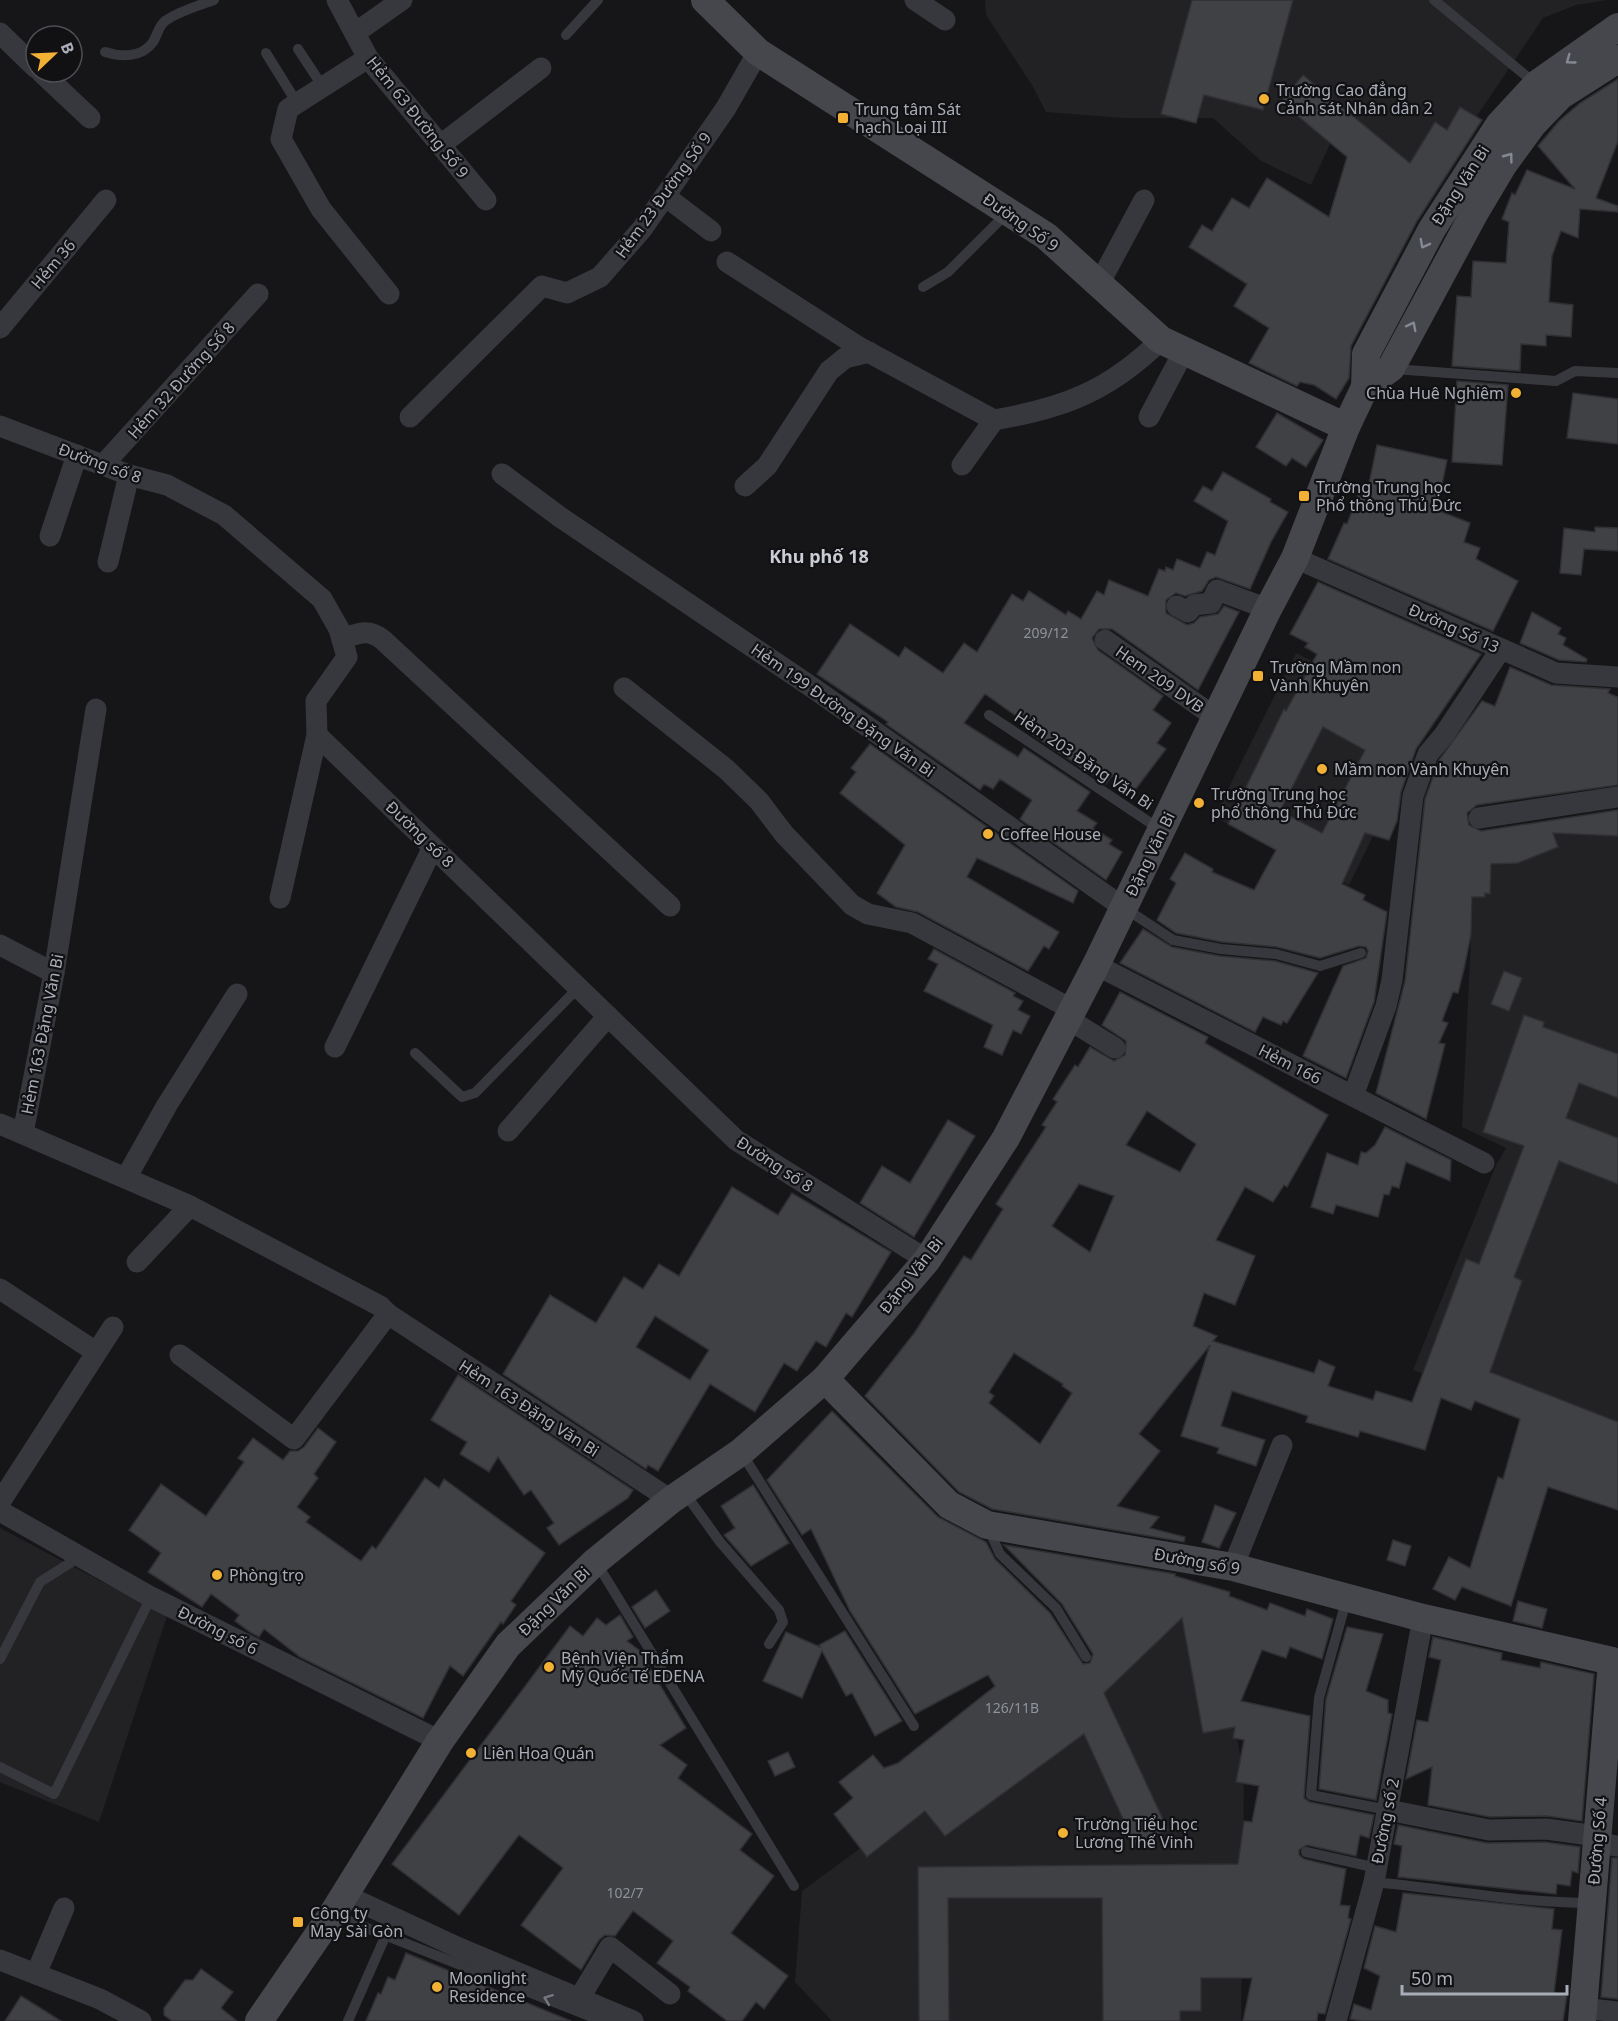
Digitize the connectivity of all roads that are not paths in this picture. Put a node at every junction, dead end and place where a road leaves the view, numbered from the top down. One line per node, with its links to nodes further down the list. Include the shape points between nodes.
1 (213, 0): 14 (lane, via 168,19 149,47 138,53 120,56)
2 (337, 0): 11 (street, Hẻm 63 Đường Số 9)
3 (402, 0): 11 (street)
4 (598, 0): 12 (lane)
5 (705, 0): 15 (main road, Đường Số 9)
6 (915, 0): 8 (street)
7 (1434, 0): 22 (lane)
8 (945, 20)
9 (1618, 27): 22 (main road, Đặng Văn Bi, one-way to 22)
10 (0, 33): 17 (street)
11 (355, 33): 18 (street, Hẻm 63 Đường Số 9)
12 (566, 35)
13 (298, 49): 23 (lane)
14 (105, 52)
15 (758, 52): 27 (street, Hẻm 23 Đường Số 9, via 726,108); 31 (main road, Đường Số 9)
16 (266, 53): 24 (lane)
17 (24, 56)
18 (369, 58): 23 (street); 26 (street, Hẻm 63 Đường Số 9)
19 (1618, 58): 41 (main road, Đặng Văn Bi, one-way to 19, via 1503,165 1533,124 1560,96)
20 (541, 68): 26 (street)
21 (54, 84): 25 (street)
22 (1537, 84): 43 (main road, Đặng Văn Bi, one-way to 43, via 1499,125 1432,230 1366,354)
23 (323, 87): 24 (street)
24 (297, 103): 37 (street, via 288,109 281,139 321,209)
25 (90, 118)
26 (442, 144): 29 (street, Hẻm 63 Đường Số 9)
27 (665, 196): 32 (street); 44 (street, Hẻm 23 Đường Số 9, via 600,277 567,293 542,286)
28 (106, 200): 38 (street, Hẻm 36)
29 (486, 200)
30 (1144, 200): 34 (street)
31 (1008, 212): 34 (main road, Đường Số 9, via 1046,236); 35 (lane, via 948,272)
32 (711, 231)
33 (728, 262): 40 (street)
34 (1099, 284): 39 (main road, Đường Số 9)
35 (923, 287)
36 (258, 294): 50 (street, Hẻm 32 Đường Số 8)
37 (389, 294)
38 (0, 328)
39 (1172, 346): 45 (street); 46 (street, via 1081,399 1036,413); 48 (main road, Đường Số 9)
40 (869, 352): 46 (street); 54 (street, via 845,358 830,371 767,466)
41 (1391, 368): 42 (lane, via 1556,381 1575,371); 43 (main road, Đặng Văn Bi)
42 (1618, 372)
43 (1365, 387): 48 (main road, Đặng Văn Bi)
44 (411, 417)
45 (1149, 417)
46 (994, 420): 51 (street)
47 (0, 426): 49 (street, Đường số 8)
48 (1346, 427): 56 (main road, Đặng Văn Bi)
49 (77, 455): 50 (street, Đường số 8); 55 (street)
50 (103, 465): 53 (street, Đường số 8)
51 (962, 465)
52 (502, 474): 75 (street, Hẻm 199 Đường Đặng Văn Bi)
53 (129, 475): 57 (street); 60 (street, Đường số 8, via 167,485 224,514 322,599)
54 (745, 486)
55 (50, 536)
56 (1295, 558): 59 (main road, Đặng Văn Bi); 62 (street, Đường Số 13)
57 (108, 562)
58 (1177, 606): 59 (street, via 1188,612 1194,605 1211,603 1217,590)
59 (1268, 609): 67 (main road, Đặng Văn Bi)
60 (342, 639): 68 (street, Đường số 8, via 347,657 316,701); 74 (street, via 363,632 376,634)
61 (1105, 640): 67 (street, Hem 209 DVB)
62 (1502, 649): 63 (street, Đường Số 13, via 1556,673); 87 (street, via 1428,754 1413,796 1392,980)
63 (1618, 677)
64 (624, 688): 82 (street, via 726,769 852,905 868,914 912,923)
65 (96, 709): 79 (street, Hẻm 163 Đặng Văn Bi)
66 (989, 715): 71 (lane, Hẻm 203 Đặng Văn Bi)
67 (1215, 717): 71 (main road, Đặng Văn Bi)
68 (317, 735): 72 (street, Đường số 8); 73 (street)
69 (1618, 796): 70 (street)
70 (1479, 818)
71 (1162, 830): 75 (main road, Đặng Văn Bi)
72 (433, 847): 80 (street, Đường số 8); 84 (street)
73 (280, 898)
74 (670, 906)
75 (1124, 908): 77 (lane, via 1173,940 1276,954 1320,966); 78 (main road, Đặng Văn Bi)
76 (0, 945): 79 (street)
77 (1361, 953)
78 (1096, 965): 82 (main road, Đặng Văn Bi); 87 (street, Hẻm 166)
79 (54, 973): 90 (street, Hẻm 163 Đặng Văn Bi)
80 (578, 988): 83 (street, Đường số 8); 86 (lane, via 475,1093 462,1097)
81 (237, 994): 92 (street, via 166,1105)
82 (1070, 1015): 85 (street); 94 (main road, Đặng Văn Bi, via 1006,1138)
83 (608, 1016): 89 (street); 94 (street, Đường số 8, via 736,1140)
84 (335, 1047)
85 (1115, 1048)
86 (415, 1053)
87 (1353, 1096): 91 (street, Hẻm 166)
88 (0, 1124): 90 (street)
89 (508, 1131)
90 (23, 1133): 92 (street, Hẻm 163 Đặng Văn Bi)
91 (1484, 1163)
92 (126, 1178): 93 (street, Hẻm 163 Đặng Văn Bi)
93 (190, 1206): 95 (street); 97 (street, Hẻm 163 Đặng Văn Bi, via 380,1306)
94 (927, 1260): 101 (main road, Đặng Văn Bi)
95 (137, 1262)
96 (0, 1289): 99 (street)
97 (388, 1314): 100 (street, via 294,1439); 104 (street, Hẻm 163 Đặng Văn Bi)
98 (113, 1327): 99 (street)
99 (96, 1352): 105 (street)
100 (180, 1355)
101 (825, 1379): 103 (main road, Đặng Văn Bi); 107 (main road, Đường số 9, via 949,1505)
102 (1282, 1445): 110 (street)
103 (741, 1452): 104 (main road, Đặng Văn Bi); 118 (lane)
104 (677, 1496): 109 (main road, Đặng Văn Bi); 114 (lane, via 779,1610 783,1622)
105 (0, 1502)
106 (0, 1510): 108 (street, Đường số 6)
107 (987, 1525): 110 (main road, Đường số 9); 115 (lane, via 1000,1554 1056,1608)
108 (81, 1556): 111 (street, Đường số 6); 116 (lane, via 40,1582)
109 (596, 1562): 119 (main road, Đặng Văn Bi, via 508,1645); 125 (lane)
110 (1233, 1567): 112 (main road, Đường số 9)
111 (151, 1597): 119 (street, Đường số 6); 120 (lane, via 54,1794)
112 (1348, 1598): 113 (main road, Đường số 9); 121 (lane, via 1319,1698 1311,1795)
113 (1423, 1618): 117 (main road, Đường số 9); 121 (street, Đường số 2)
114 (769, 1644)
115 (1086, 1657)
116 (0, 1659)
117 (1615, 1661): 122 (main road, Đường Số 4)
118 (914, 1726)
119 (440, 1741): 127 (main road, Đặng Văn Bi)
120 (0, 1767)
121 (1388, 1810): 122 (street, via 1489,1830 1546,1829); 124 (street, Đường số 2)
122 (1604, 1842): 126 (main road, Đường Số 4)
123 (1306, 1852): 124 (lane)
124 (1376, 1875): 126 (lane, via 1470,1896); 141 (street, Đường số 2)
125 (794, 1886)
126 (1592, 1903): 135 (main road, Đường Số 4)
127 (339, 1905): 129 (lane); 133 (street, via 459,1948); 136 (main road, Đặng Văn Bi)
128 (64, 1908): 131 (street)
129 (385, 1937): 138 (lane); 139 (lane, one-way to 129)
130 (0, 1960): 131 (street)
131 (36, 1974): 137 (street, via 100,1999)
132 (670, 1994): 133 (street, via 610,1947)
133 (579, 1999): 140 (street)
134 (1618, 2012): 135 (street)
135 (1583, 2014)
136 (262, 2020)
137 (141, 2021)
138 (348, 2021)
139 (602, 2021)
140 (633, 2021)
141 (1336, 2021)

